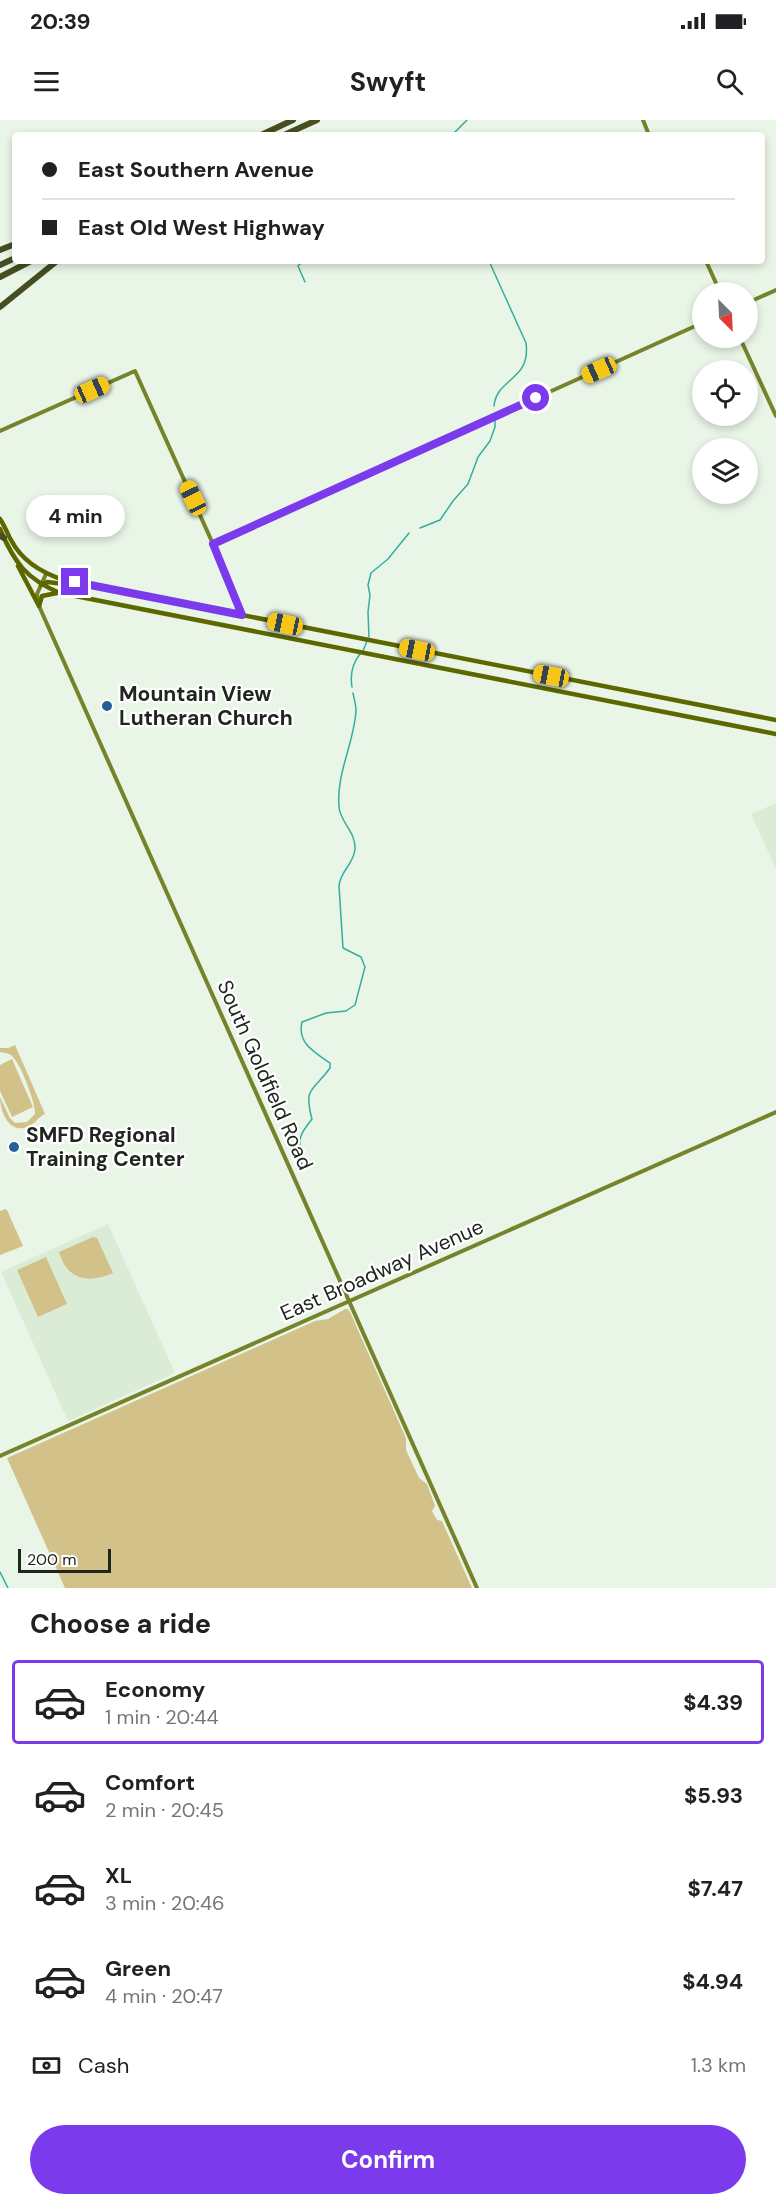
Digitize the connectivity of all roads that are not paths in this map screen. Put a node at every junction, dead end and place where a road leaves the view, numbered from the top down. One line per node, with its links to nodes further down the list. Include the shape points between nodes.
1 (287, 120): 4 (highway)
2 (293, 120): 5 (highway)
3 (317, 120): 6 (highway)
4 (265, 132)
5 (267, 132)
6 (291, 132)
7 (25, 264): 10 (highway)
8 (53, 264): 14 (highway)
9 (707, 264): 11 (main road)
10 (0, 277)
11 (715, 282)
12 (776, 290): 13 (main road)
13 (758, 298)
14 (0, 307)
15 (692, 328): 22 (main road)
16 (745, 348): 17 (main road)
17 (776, 416)
18 (0, 431): 22 (main road, via 135,371)
19 (0, 519): 24 (main road, via 23,557)
20 (0, 529): 21 (main road)
21 (2, 537): 23 (main road)
22 (213, 544): 29 (main road)
23 (14, 558): 25 (main road); 28 (main road)
24 (46, 574): 25 (main road, South Goldfield Road); 26 (main road)
25 (41, 585): 26 (main road); 27 (main road); 28 (main road, South Goldfield Road)
26 (90, 585): 29 (main road)
27 (60, 593): 28 (main road, via 44,595); 31 (main road)
28 (39, 606): 33 (main road, South Goldfield Road)
29 (242, 615): 30 (main road)
30 (776, 720)
31 (776, 734)
32 (776, 1112): 33 (main road, East Broadway Avenue)
33 (349, 1301): 34 (main road, East Broadway Avenue); 35 (main road, South Goldfield Road)
34 (0, 1456)
35 (477, 1588)

